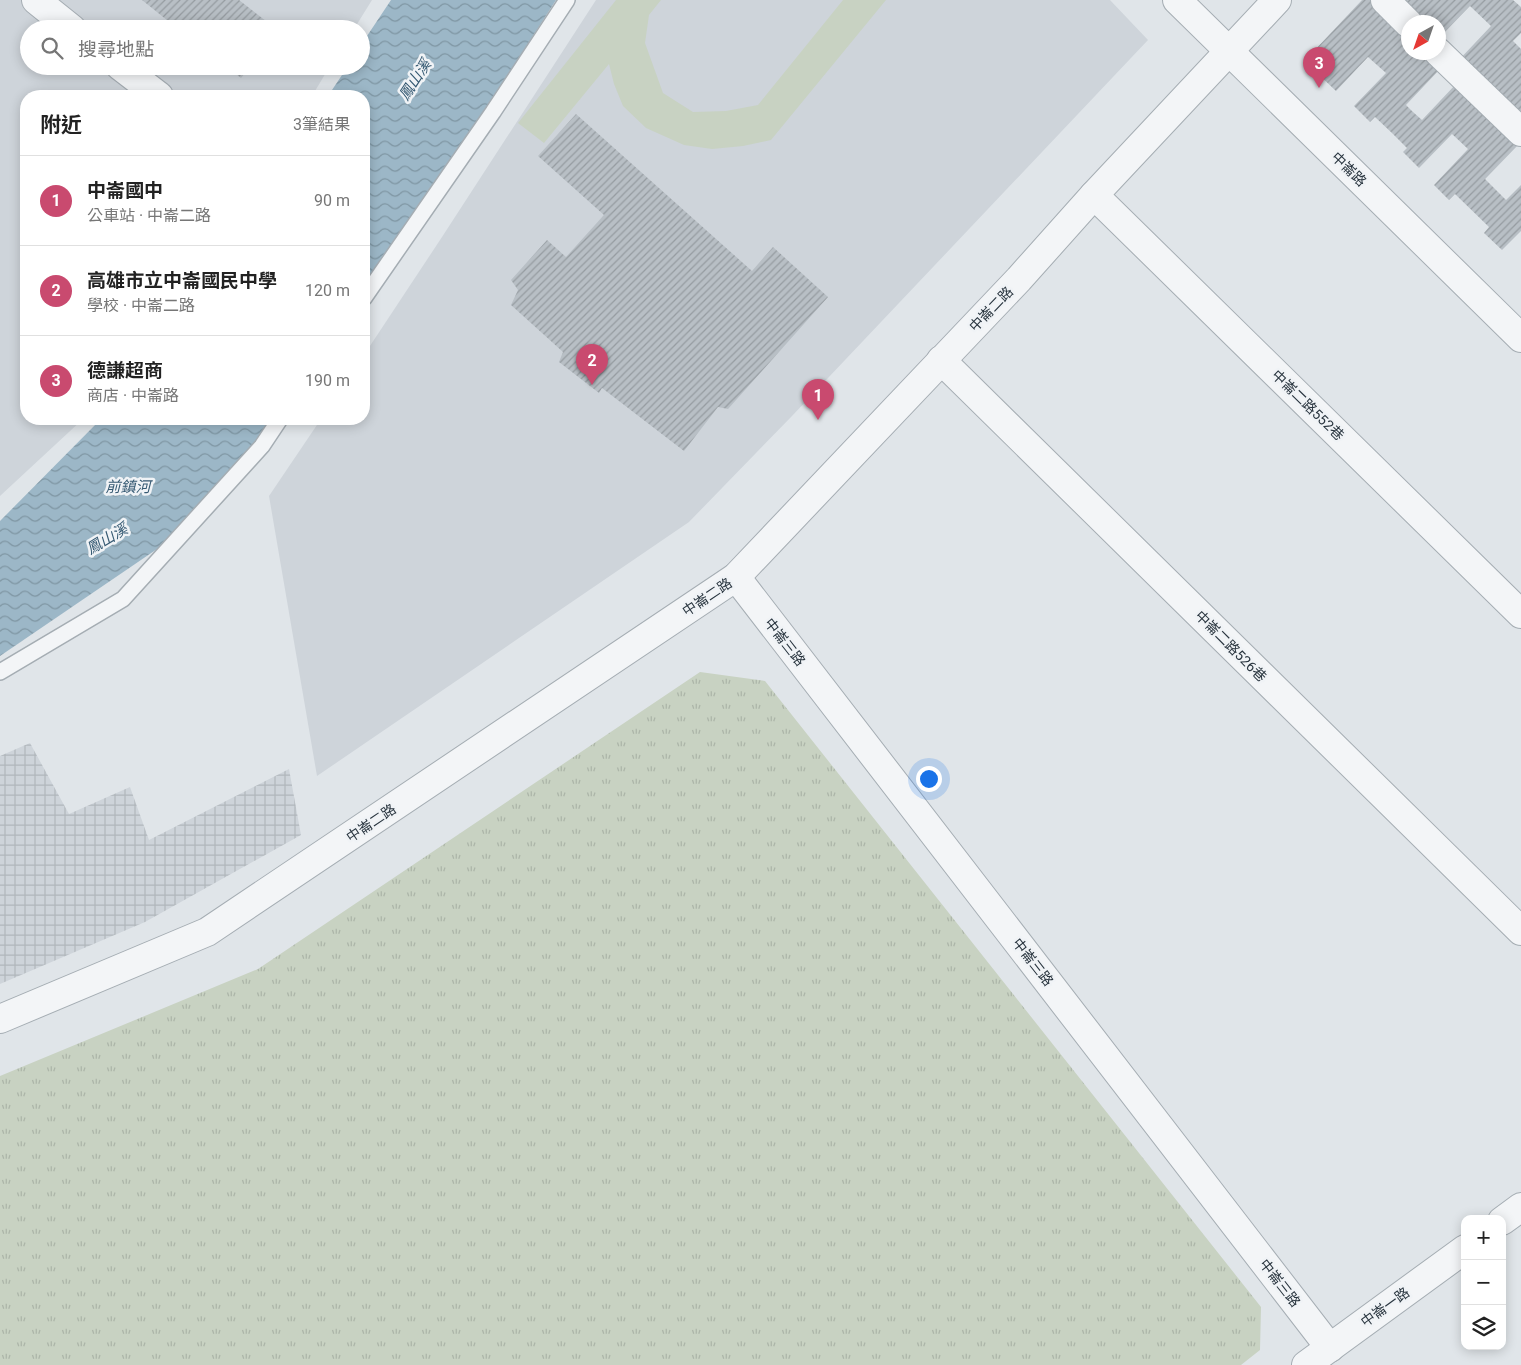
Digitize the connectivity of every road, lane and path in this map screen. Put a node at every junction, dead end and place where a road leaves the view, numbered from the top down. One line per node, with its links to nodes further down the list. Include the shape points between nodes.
1 (36, 0): 7 (street)
2 (567, 0): 14 (lane)
3 (1177, 0): 8 (street, 中崙路)
4 (1277, 0): 8 (street, 中崙二路)
5 (1384, 0): 6 (street)
6 (1401, 16)
7 (61, 20)
8 (1228, 51): 13 (street, 中崙二路); 15 (street, 中崙路)
9 (1446, 60): 12 (street)
10 (132, 75): 11 (street)
11 (151, 90)
12 (1521, 132)
13 (1094, 196): 16 (street, 中崙二路); 19 (street, 中崙二路552巷)
14 (370, 289)
15 (1521, 338)
16 (941, 360): 18 (street, 中崙二路); 21 (street, 中崙二路526巷)
17 (276, 425): 20 (lane, via 262,446 123,599)
18 (736, 577): 22 (street, 中崙二路, via 207,932); 26 (street, 中崙三路)
19 (1521, 614)
20 (0, 672)
21 (1521, 931)
22 (0, 1019)
23 (1521, 1207): 24 (street)
24 (1506, 1218)
25 (1461, 1251): 26 (street, 中崙一路)
26 (1330, 1348): 27 (street, 中崙一路)
27 (1306, 1365)

